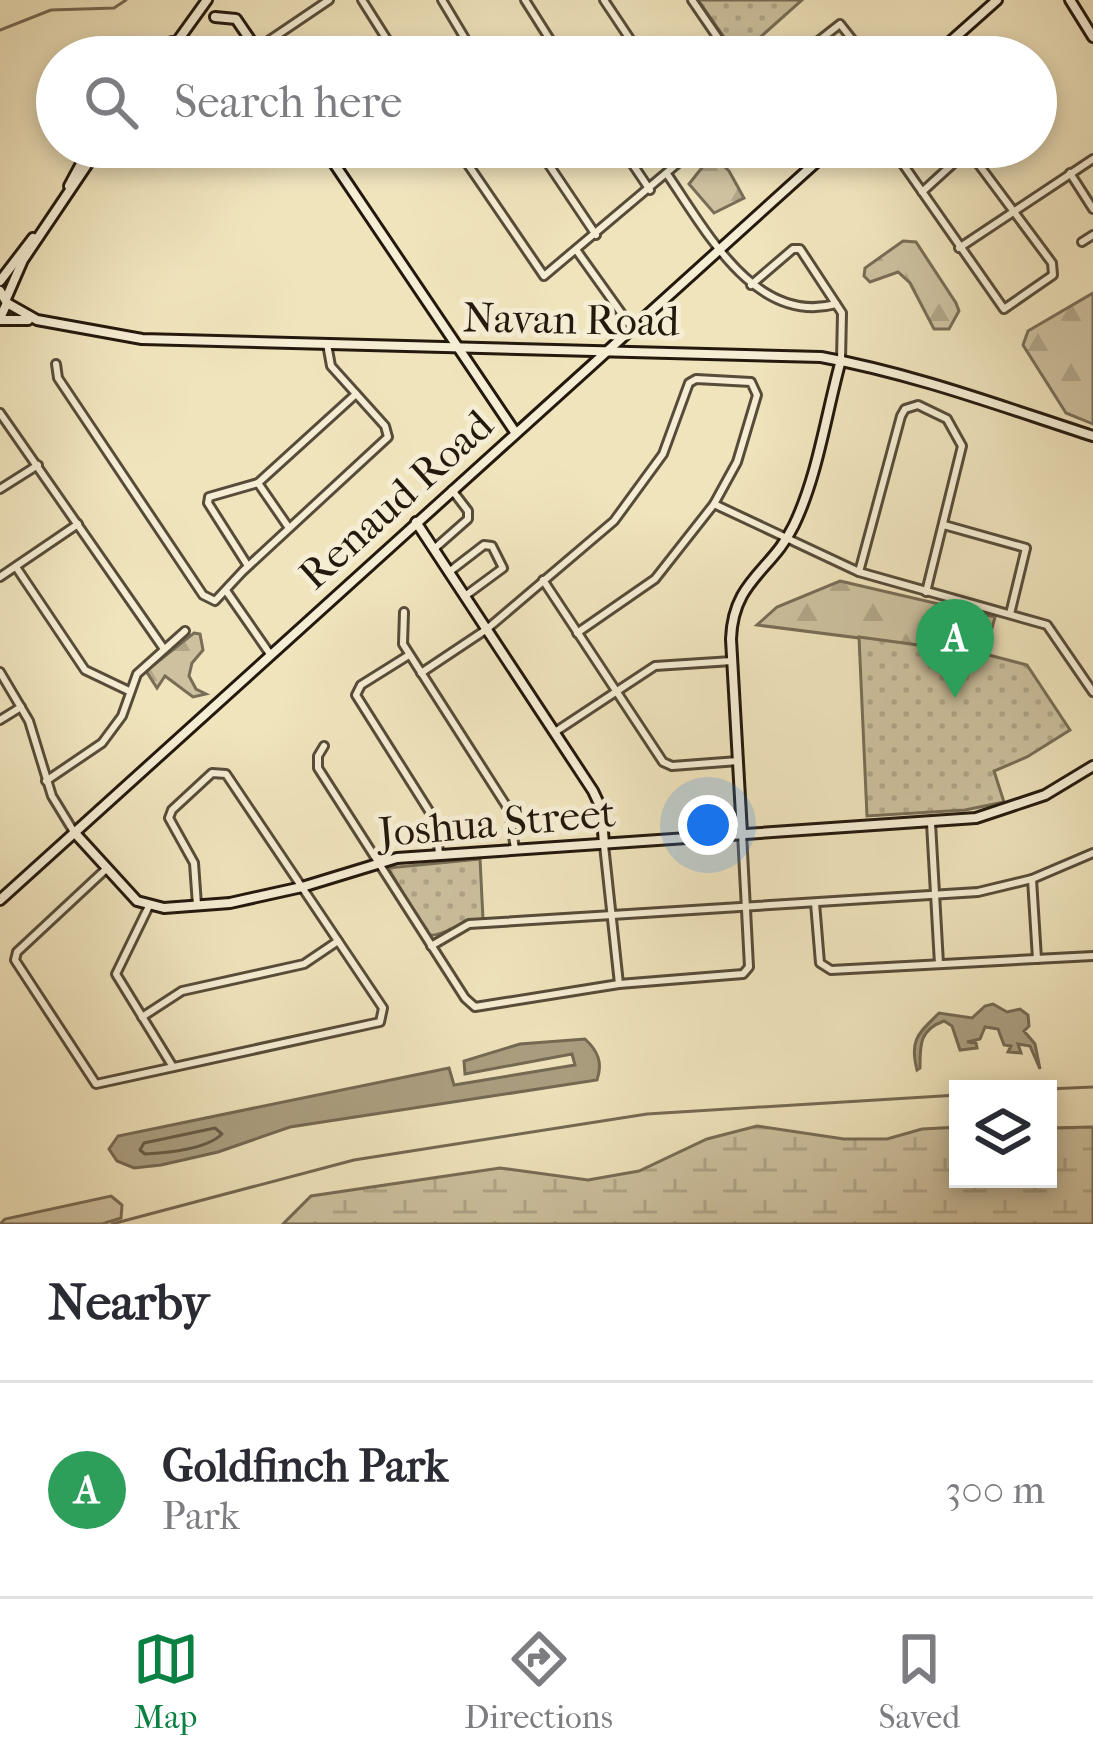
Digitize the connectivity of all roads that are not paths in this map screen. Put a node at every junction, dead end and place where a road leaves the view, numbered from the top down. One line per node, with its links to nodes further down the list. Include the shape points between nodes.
1 (207, 0): 11 (street)
2 (329, 0): 13 (street)
3 (362, 0): 14 (street)
4 (442, 0): 15 (street)
5 (526, 0): 16 (street)
6 (604, 0): 17 (street)
7 (692, 0): 18 (street)
8 (998, 0): 21 (street)
9 (1070, 0): 22 (street)
10 (215, 17): 12 (street, via 236,19)
11 (179, 36)
12 (248, 36)
13 (281, 36)
14 (385, 36)
15 (463, 36)
16 (548, 36)
17 (628, 36)
18 (717, 36)
19 (825, 36): 20 (street, via 840,24)
20 (849, 36)
21 (957, 36)
22 (1093, 37)
23 (1093, 159): 34 (street)
24 (82, 168): 40 (street)
25 (337, 168): 55 (street)
26 (473, 168): 46 (street, via 540,275)
27 (551, 168): 41 (street)
28 (635, 168): 36 (street)
29 (675, 168): 35 (street)
30 (810, 168): 44 (street, Renaud Road)
31 (905, 168): 37 (street)
32 (949, 168): 37 (street)
33 (984, 168): 39 (street)
34 (1070, 173): 38 (street); 39 (street)
35 (668, 175): 36 (street); 44 (street)
36 (650, 190): 41 (street)
37 (922, 192): 45 (street)
38 (1093, 209)
39 (1015, 210): 45 (street); 45 (street, via 1053,275 1004,309)
40 (43, 229): 47 (street); 49 (street)
41 (596, 235): 46 (street)
42 (1093, 235): 43 (street)
43 (1082, 242)
44 (720, 248): 48 (street); 53 (street, Renaud Road)
45 (959, 248)
46 (577, 251): 53 (street)
47 (0, 281)
48 (751, 285): 50 (street, via 794,304); 50 (street, via 796,248)
49 (4, 298): 51 (street); 52 (street, Navan Road)
50 (836, 304): 58 (street)
51 (0, 320): 52 (street, Navan Road)
52 (38, 320): 54 (street, Navan Road, via 142,339)
53 (634, 327): 56 (street, Renaud Road); 57 (street)
54 (327, 344): 55 (street, Navan Road); 60 (street, via 329,363)
55 (457, 347): 56 (street, Navan Road); 62 (street)
56 (606, 351): 57 (street, Navan Road); 62 (street, Renaud Road)
57 (646, 352): 58 (street, Navan Road)
58 (841, 360): 63 (street, Navan Road); 73 (street)
59 (56, 364): 81 (street, via 203,596 215,601)
60 (356, 394): 65 (street); 72 (street, via 387,439)
61 (0, 413): 64 (street)
62 (515, 432): 67 (street, Renaud Road)
63 (1093, 436)
64 (38, 465): 66 (street); 70 (street)
65 (258, 483): 72 (street); 75 (street, via 207,500)
66 (0, 488)
67 (452, 490): 69 (street, Renaud Road); 74 (street, via 468,519)
68 (714, 504): 73 (street); 80 (street, via 757,395 751,382 689,383 663,454 614,521); 88 (street, via 655,579)
69 (416, 522): 74 (street); 90 (street, Renaud Road)
70 (78, 524): 76 (street); 89 (street)
71 (943, 525): 78 (street, via 962,446 937,411 911,406 901,416); 82 (street); 85 (street, via 1026,548)
72 (289, 528): 75 (street)
73 (786, 539): 78 (street); 92 (street, via 739,600)
74 (434, 549): 77 (street)
75 (248, 566): 81 (street)
76 (16, 567): 79 (street); 95 (street, via 85,670)
77 (449, 572): 83 (street); 83 (street, via 484,545 498,553 503,568)
78 (859, 572): 82 (street)
79 (0, 577)
80 (543, 580): 86 (street); 88 (street)
81 (227, 592): 90 (street)
82 (926, 592): 85 (street)
83 (465, 596): 86 (street)
84 (404, 612): 91 (street, via 400,634)
85 (1010, 614): 97 (street, via 1052,630)
86 (487, 629): 94 (street); 100 (street)
87 (185, 631): 89 (street)
88 (577, 633): 96 (street)
89 (164, 650): 95 (street)
90 (270, 654): 106 (street, Renaud Road)
91 (409, 655): 94 (street); 111 (street, via 356,695 436,822)
92 (733, 661): 96 (street, via 656,666); 102 (street)
93 (0, 672): 98 (street)
94 (421, 673): 109 (street, via 509,810)
95 (129, 691): 104 (street, via 102,743)
96 (616, 692): 100 (street); 102 (street, via 667,765)
97 (1093, 692)
98 (21, 706): 99 (street); 104 (street)
99 (0, 720)
100 (555, 732): 108 (street, via 598,800)
101 (324, 746): 112 (street, via 318,768)
102 (738, 761): 107 (street)
103 (1093, 766): 105 (street, Joshua Street, via 1024,805)
104 (46, 782): 106 (street)
105 (931, 823): 107 (street, Joshua Street); 116 (street)
106 (74, 832): 113 (street); 117 (street, Renaud Road)
107 (742, 833): 108 (street, Joshua Street); 121 (street)
108 (604, 843): 109 (street, Joshua Street); 122 (street)
109 (515, 849): 111 (street, Joshua Street)
110 (1093, 853): 114 (street)
111 (439, 854): 112 (street, Joshua Street)
112 (380, 860): 115 (street, Joshua Street); 124 (street)
113 (105, 870): 120 (street); 130 (street, via 15,960 96,1084)
114 (1032, 879): 116 (street); 126 (street)
115 (302, 887): 119 (street, Joshua Street); 119 (street, via 220,772 169,818 194,862); 123 (street)
116 (935, 896): 118 (street); 127 (street)
117 (0, 900)
118 (814, 903): 121 (street); 127 (street, via 826,969)
119 (197, 905): 120 (street, Joshua Street)
120 (149, 906): 129 (street, via 116,974)
121 (746, 907): 122 (street); 128 (street, via 743,974)
122 (611, 916): 124 (street, via 469,924); 128 (street)
123 (338, 941): 129 (street, via 304,964 182,991); 130 (street, via 383,1009 380,1022)
124 (431, 946): 128 (street, via 475,1007)
125 (1093, 956): 126 (street)
126 (1037, 959): 127 (street)
127 (939, 964)
128 (619, 984)
129 (142, 1017): 130 (street)
130 (172, 1067)

